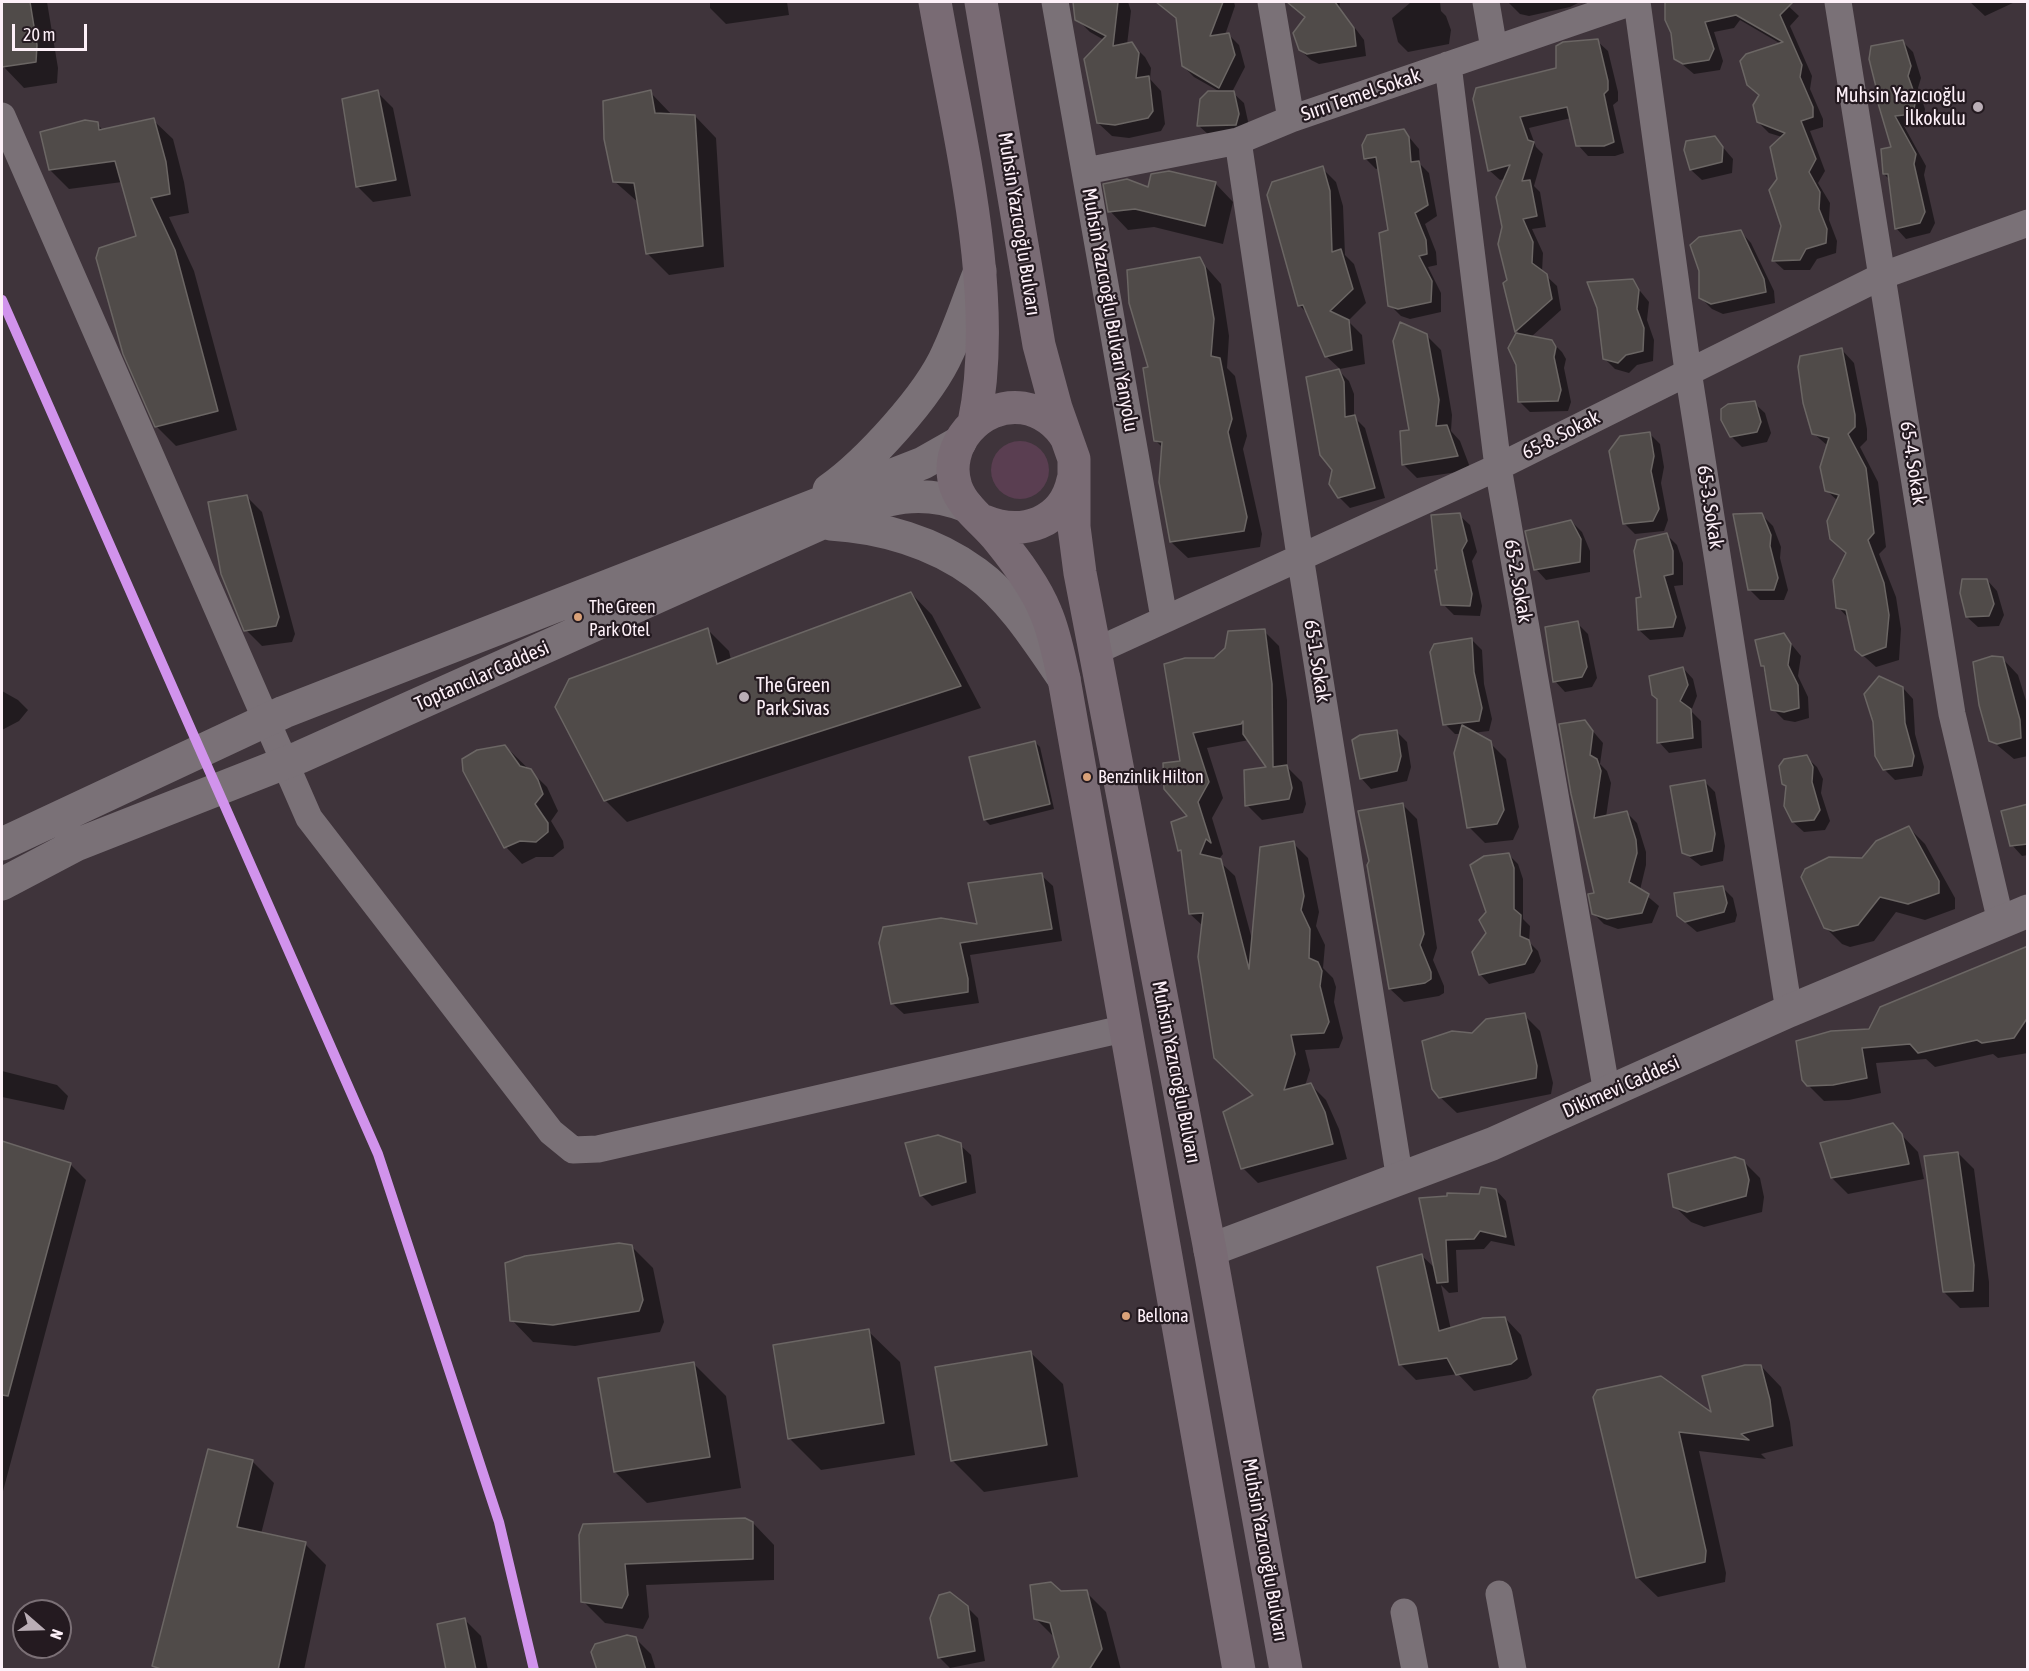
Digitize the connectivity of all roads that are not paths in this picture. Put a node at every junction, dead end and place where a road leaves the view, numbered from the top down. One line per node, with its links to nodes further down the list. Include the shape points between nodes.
1 (935, 2): 16 (main road, Muhsin Yazıcıoğlu Bulvarı)
2 (981, 2): 20 (main road, Muhsin Yazıcıoğlu Bulvarı, via 1038,345)
3 (1055, 2): 14 (street, Muhsin Yazıcıoğlu Bulvarı Yanyolu)
4 (1271, 2): 12 (street)
5 (1486, 2): 9 (street)
6 (1632, 2): 9 (street, Sırrı Temel Sokak)
7 (1636, 2): 18 (street, 65-3. Sokak)
8 (1839, 2): 17 (street, 65-4. Sokak)
9 (1494, 49): 10 (street, Sırrı Temel Sokak)
10 (1448, 65): 12 (street, Sırrı Temel Sokak); 21 (street, 65-2. Sokak)
11 (2, 116): 33 (street, via 309,818 551,1132 573,1150 609,1147)
12 (1291, 119): 13 (street, Sırrı Temel Sokak)
13 (1238, 141): 14 (street, Sırrı Temel Sokak); 24 (street, 65-1. Sokak)
14 (1086, 171): 25 (street, Muhsin Yazıcıoğlu Bulvarı Yanyolu)
15 (2028, 223): 17 (street, 65-8. Sokak)
16 (980, 271): 19 (main road, Muhsin Yazıcıoğlu Bulvarı, via 981,381); 23 (street, via 948,354 917,401)
17 (1884, 275): 18 (street, 65-8. Sokak); 31 (street, 65-4. Sokak, via 1952,714)
18 (1688, 371): 21 (street, 65-8. Sokak); 32 (street, 65-3. Sokak)
19 (967, 433): 20 (main road, via 993,412 1023,408 1051,420 1062,431); 22 (main road, Muhsin Yazıcıoğlu Bulvarı, via 953,471 956,486); 23 (street, Toptancılar Caddesi, via 922,463)
20 (1072, 459): 22 (main road, via 1065,502 1042,523 1013,530); 26 (main road, Muhsin Yazıcıoğlu Bulvarı, via 1074,527)
21 (1498, 467): 24 (street, 65-8. Sokak); 34 (street, 65-2. Sokak)
22 (975, 514): 23 (street, Toptancılar Caddesi, via 941,497 924,495); 27 (main road, Muhsin Yazıcıoğlu Bulvarı, via 1014,562 1046,612)
23 (812, 516): 27 (street, via 906,538 976,573 1036,639); 28 (street, Toptancılar Caddesi, via 300,757); 28 (street, Toptancılar Caddesi, via 284,712)
24 (1300, 556): 25 (street, 65-8. Sokak); 35 (street, 65-1. Sokak)
25 (1164, 618): 26 (street, 65-8. Sokak)
26 (1095, 651): 36 (main road, Muhsin Yazıcıoğlu Bulvarı)
27 (1064, 679): 33 (main road, Muhsin Yazıcıoğlu Bulvarı)
28 (68, 831): 29 (street, Toptancılar Caddesi); 30 (street, Toptancılar Caddesi)
29 (2, 844)
30 (2, 884)
31 (2014, 917): 32 (street, Dikimevi Caddesi)
32 (1789, 1011): 34 (street, Dikimevi Caddesi)
33 (1127, 1028): 39 (main road, Muhsin Yazıcıoğlu Bulvarı)
34 (1607, 1093): 35 (street, Dikimevi Caddesi)
35 (1400, 1180): 36 (street, Dikimevi Caddesi)
36 (1210, 1250): 40 (main road, Muhsin Yazıcıoğlu Bulvarı)
37 (1499, 1594): 42 (street)
38 (1404, 1612): 41 (street)
39 (1239, 1670)
40 (1286, 1670)
41 (1415, 1670)
42 (1514, 1670)

